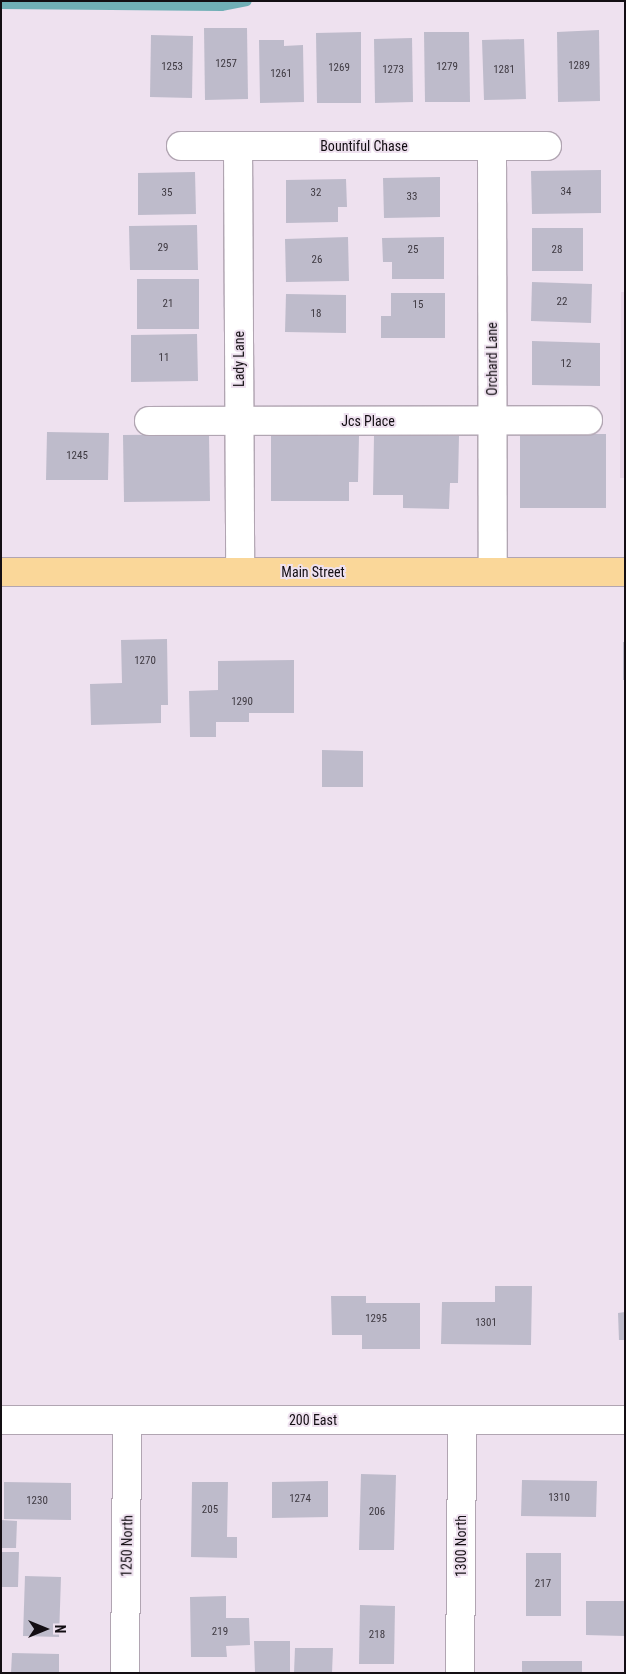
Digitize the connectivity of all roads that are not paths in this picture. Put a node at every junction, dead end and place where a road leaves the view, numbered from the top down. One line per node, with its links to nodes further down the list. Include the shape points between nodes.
1 (181, 146): 2 (street, Bountiful Chase)
2 (238, 146): 3 (street, Bountiful Chase); 7 (street, Lady Lane)
3 (492, 146): 4 (street, Bountiful Chase); 8 (street, Orchard Lane)
4 (547, 146)
5 (588, 420): 8 (street, Jcs Place)
6 (148, 421): 7 (street, Jcs Place)
7 (239, 421): 8 (street, Jcs Place); 10 (street, Lady Lane)
8 (492, 421): 11 (street, Orchard Lane)
9 (1, 572): 10 (main road, Main Street)
10 (240, 572): 11 (main road, Main Street)
11 (493, 572): 12 (main road, Main Street)
12 (625, 572)
13 (1, 1420): 14 (street, 200 East)
14 (128, 1420): 15 (street, 200 East); 17 (street, 1250 North)
15 (462, 1420): 16 (street, 200 East); 18 (street, 1300 North)
16 (625, 1420)
17 (126, 1673)
18 (460, 1673)

